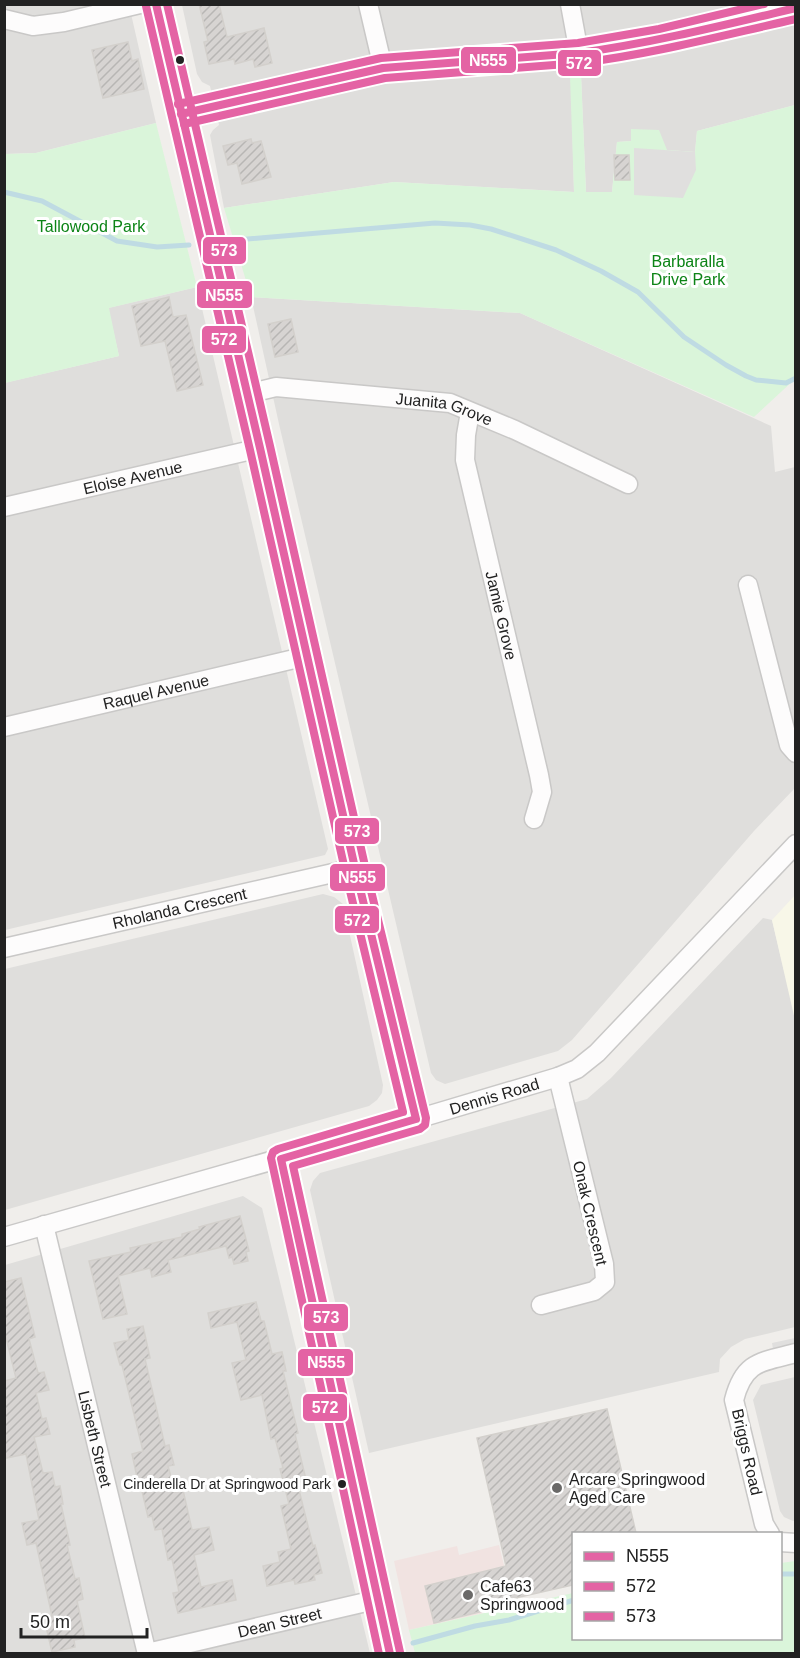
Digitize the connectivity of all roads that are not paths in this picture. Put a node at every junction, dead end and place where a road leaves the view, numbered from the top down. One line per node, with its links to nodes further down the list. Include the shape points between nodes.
1 (140, 4): 6 (street, via 33,26)
2 (156, 4): 9 (street)
3 (368, 4): 8 (street)
4 (570, 4): 7 (street)
5 (794, 7): 7 (street, via 634,45)
6 (4, 19)
7 (579, 53): 8 (street)
8 (383, 68): 9 (street)
9 (181, 114): 10 (street)
10 (247, 394): 11 (street, Juanita Grove, via 276,387 450,403); 12 (street)
11 (470, 412): 13 (street, Juanita Grove); 19 (street, Jamie Grove, via 465,460 539,775 542,792)
12 (260, 448): 14 (street, Eloise Avenue); 16 (street)
13 (628, 484)
14 (4, 507)
15 (748, 585): 18 (street, via 789,745)
16 (307, 656): 17 (street, Raquel Avenue); 21 (street)
17 (4, 727)
18 (795, 753)
19 (534, 819)
20 (795, 844): 23 (street, Dennis Road, via 597,1053 577,1070)
21 (355, 868): 22 (street, Rholanda Crescent); 24 (street)
22 (4, 948)
23 (558, 1077): 24 (street, Dennis Road); 28 (street, Onak Crescent, via 604,1264 604,1282 594,1291)
24 (416, 1119): 25 (street, Dennis Road)
25 (281, 1159): 26 (street, Dennis Road); 31 (street)
26 (44, 1226): 27 (street, Dennis Road); 32 (street, Lisbeth Street)
27 (4, 1237)
28 (541, 1305)
29 (795, 1353): 30 (street, Briggs Road, via 759,1362 746,1372 735,1401 764,1524)
30 (769, 1532)
31 (379, 1599): 32 (street, Dean Street); 33 (street)
32 (147, 1653)
33 (390, 1653)

